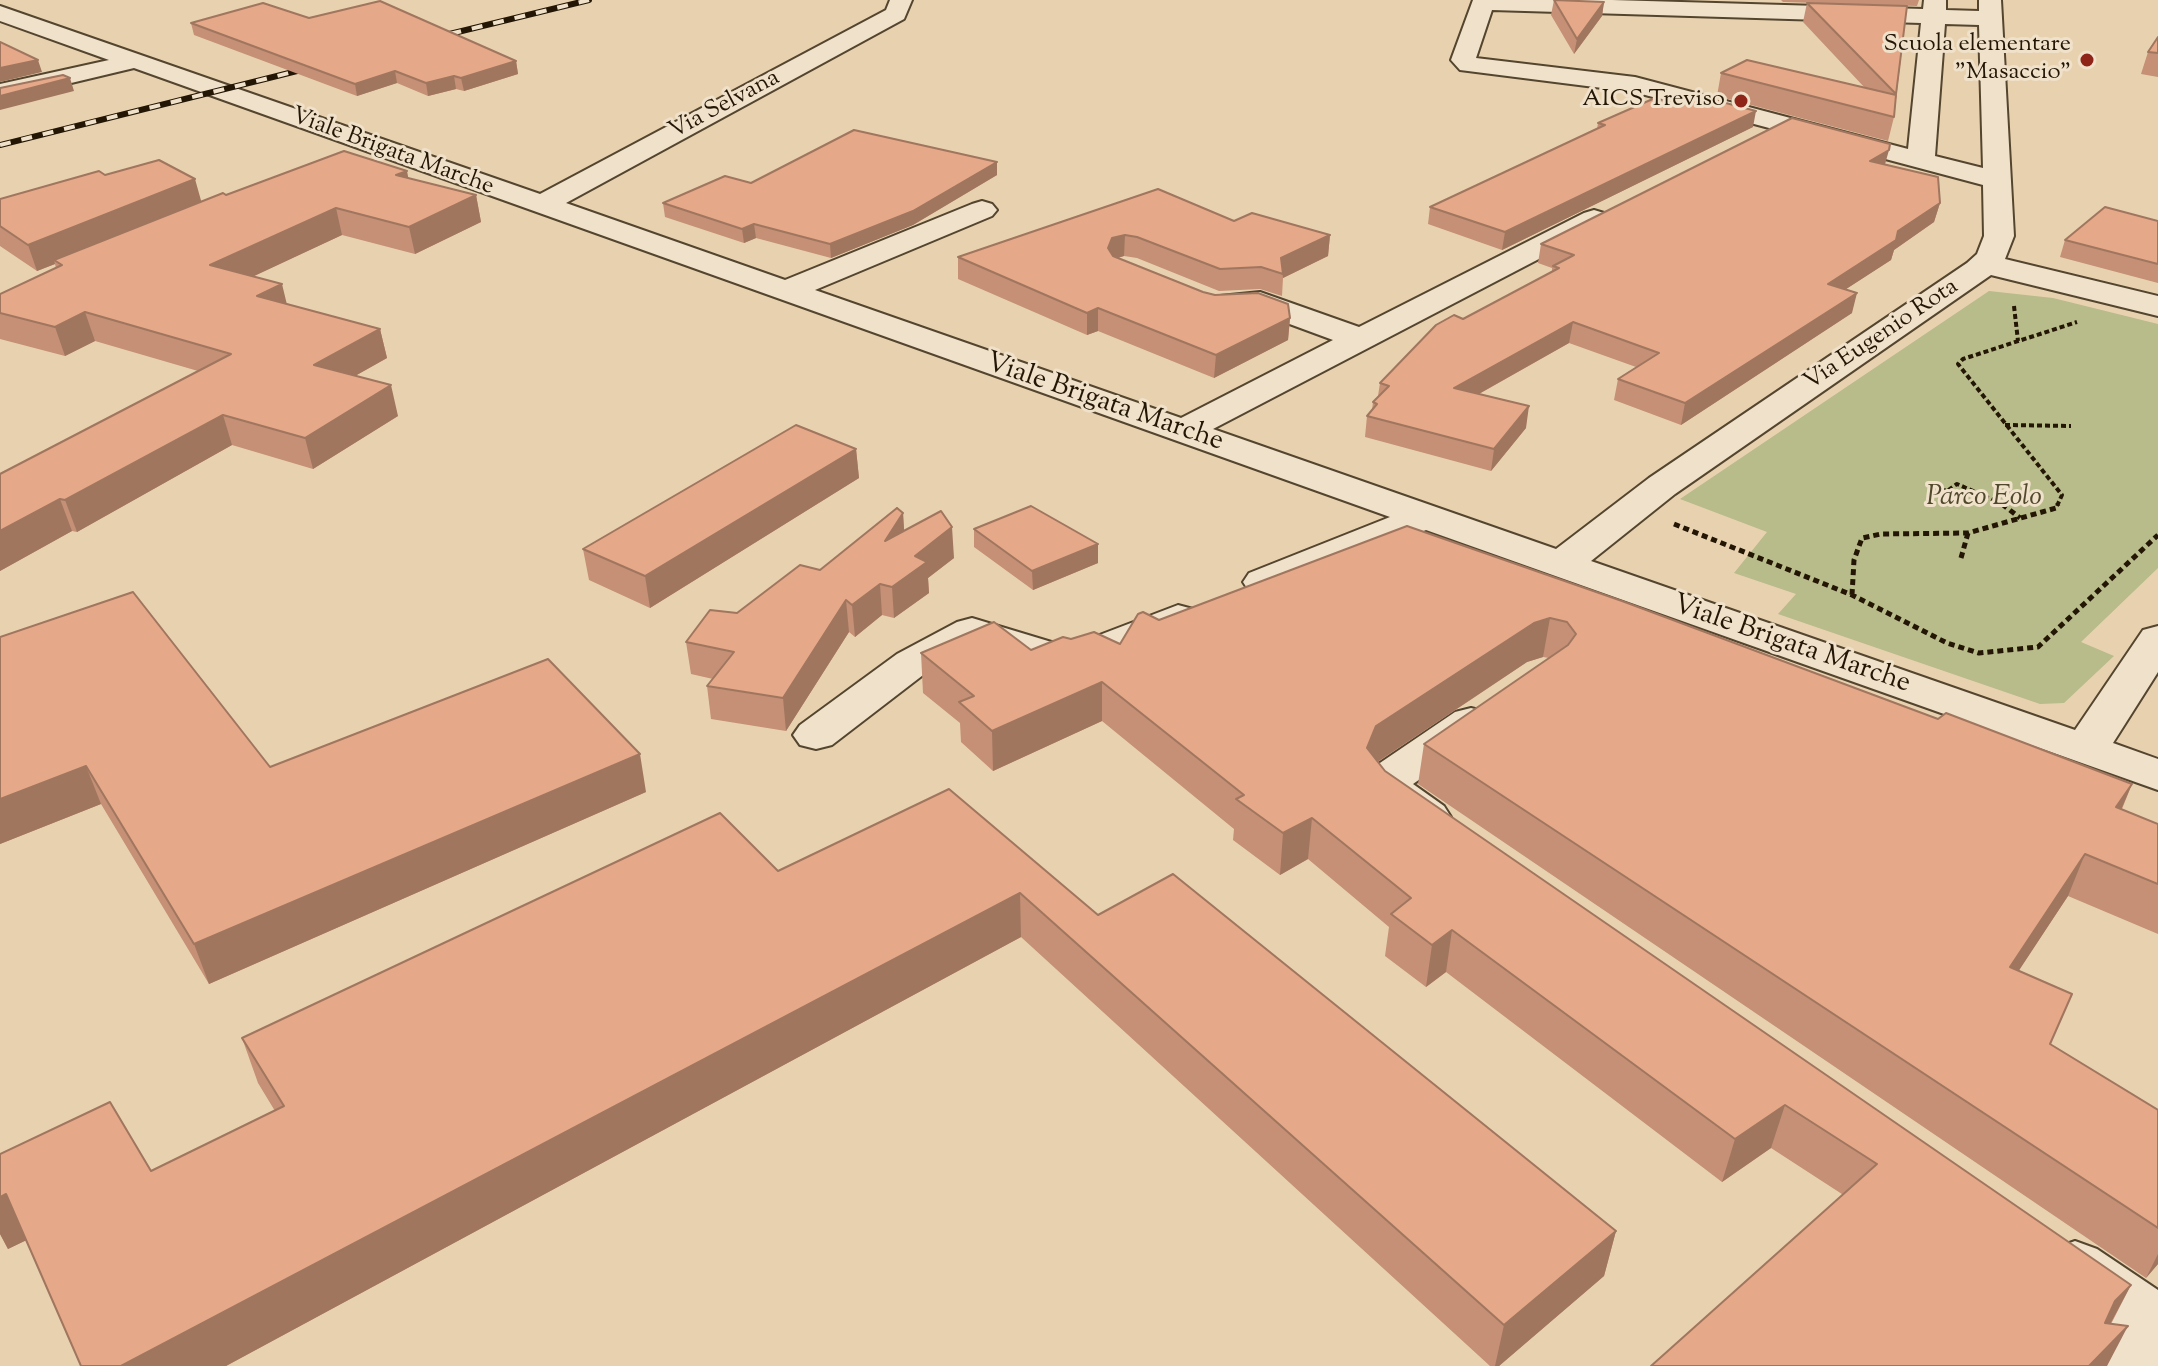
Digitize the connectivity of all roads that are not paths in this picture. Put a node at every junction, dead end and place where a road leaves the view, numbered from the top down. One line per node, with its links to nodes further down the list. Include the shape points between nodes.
1 (901, 0): 14 (street, Via Selvana, via 896,14)
2 (1484, 2): 3 (street); 8 (street, via 1464,63 1619,82)
3 (1934, 8): 4 (street); 12 (street)
4 (1990, 9): 13 (street, Via Eugenio Rota)
5 (7, 19): 6 (street, Viale Brigata Marche)
6 (134, 61): 7 (street); 10 (street, Viale Brigata Marche)
7 (0, 92)
8 (1786, 124): 9 (street); 12 (street)
9 (1744, 145)
10 (375, 147): 11 (street); 14 (street, Viale Brigata Marche)
11 (342, 160)
12 (1921, 160): 13 (street)
13 (1995, 180): 17 (street, Via Eugenio Rota, via 1998,244)
14 (541, 205): 18 (street, Viale Brigata Marche)
15 (1617, 208): 21 (street)
16 (982, 210): 18 (street)
17 (1986, 264): 20 (street); 24 (street, Via Eugenio Rota, via 1670,507)
18 (785, 291): 22 (street, Viale Brigata Marche)
19 (1199, 298): 21 (street, via 1214,304 1260,302)
20 (2158, 306)
21 (1358, 338): 22 (street)
22 (1182, 431): 23 (street, Viale Brigata Marche)
23 (1424, 517): 24 (street, Viale Brigata Marche); 27 (street, via 1070,662 972,631 912,663)
24 (1560, 565): 28 (street, Viale Brigata Marche)
25 (2158, 639): 28 (street)
26 (1506, 699): 30 (street, via 1391,777 1389,787 1399,798)
27 (816, 735)
28 (2085, 750): 29 (street, Viale Brigata Marche)
29 (2158, 775)
30 (1465, 843)
31 (2040, 1243): 32 (street)
32 (2158, 1324): 33 (street)
33 (2119, 1366)

